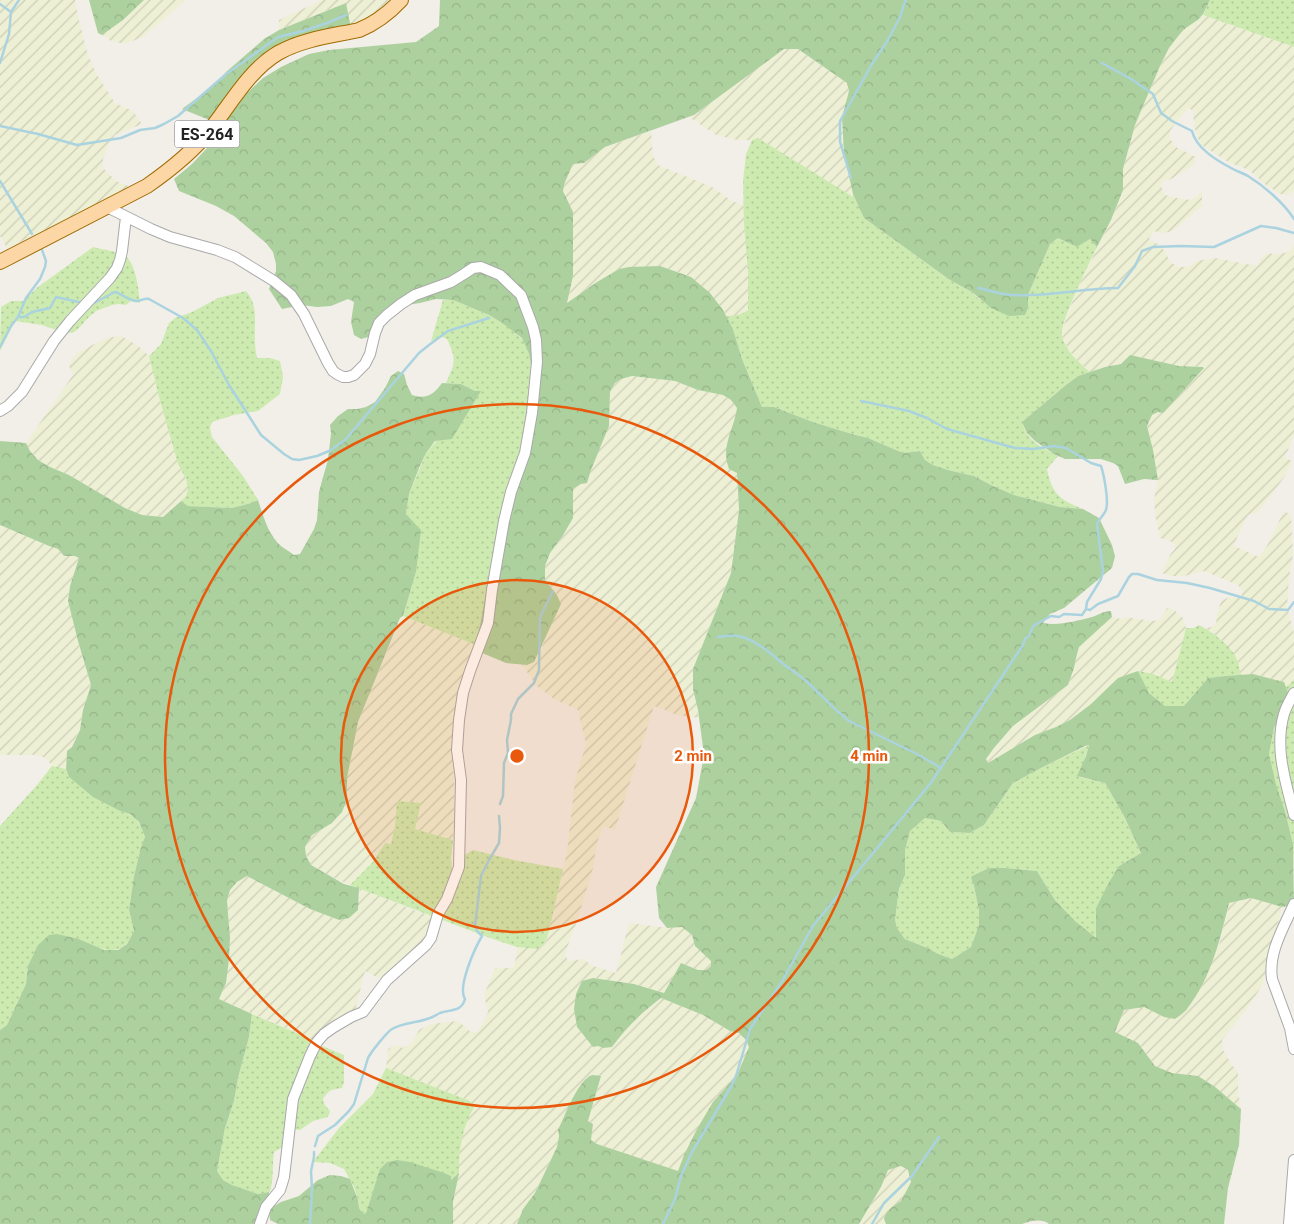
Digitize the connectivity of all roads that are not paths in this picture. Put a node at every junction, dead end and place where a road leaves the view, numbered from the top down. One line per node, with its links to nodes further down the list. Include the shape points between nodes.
1 (401, 0): 2 (main road, ES-264, via 390,12 368,26 297,44 268,60 255,71 188,153 146,186)
2 (107, 207): 3 (street); 4 (main road, ES-264)
3 (126, 217): 5 (street, via 117,268 54,341 22,392); 11 (street, via 170,237 235,257 274,281 291,295 333,371 343,377 354,376 365,364 379,322 387,314 415,296 451,282 473,268 481,267 500,275 521,295 536,340 537,362 525,453 504,521 488,623 463,693 459,720 459,867 426,945 387,980 362,1012 324,1034 313,1049 293,1099 283,1184 266,1207)
4 (0, 262)
5 (0, 411)
6 (1294, 693): 7 (street, via 1284,713 1281,741 1285,780)
7 (1294, 815)
8 (1294, 904): 9 (street, via 1277,941 1271,972)
9 (1294, 1049)
10 (1294, 1160): 12 (street)
11 (260, 1224)
12 (1289, 1224)

